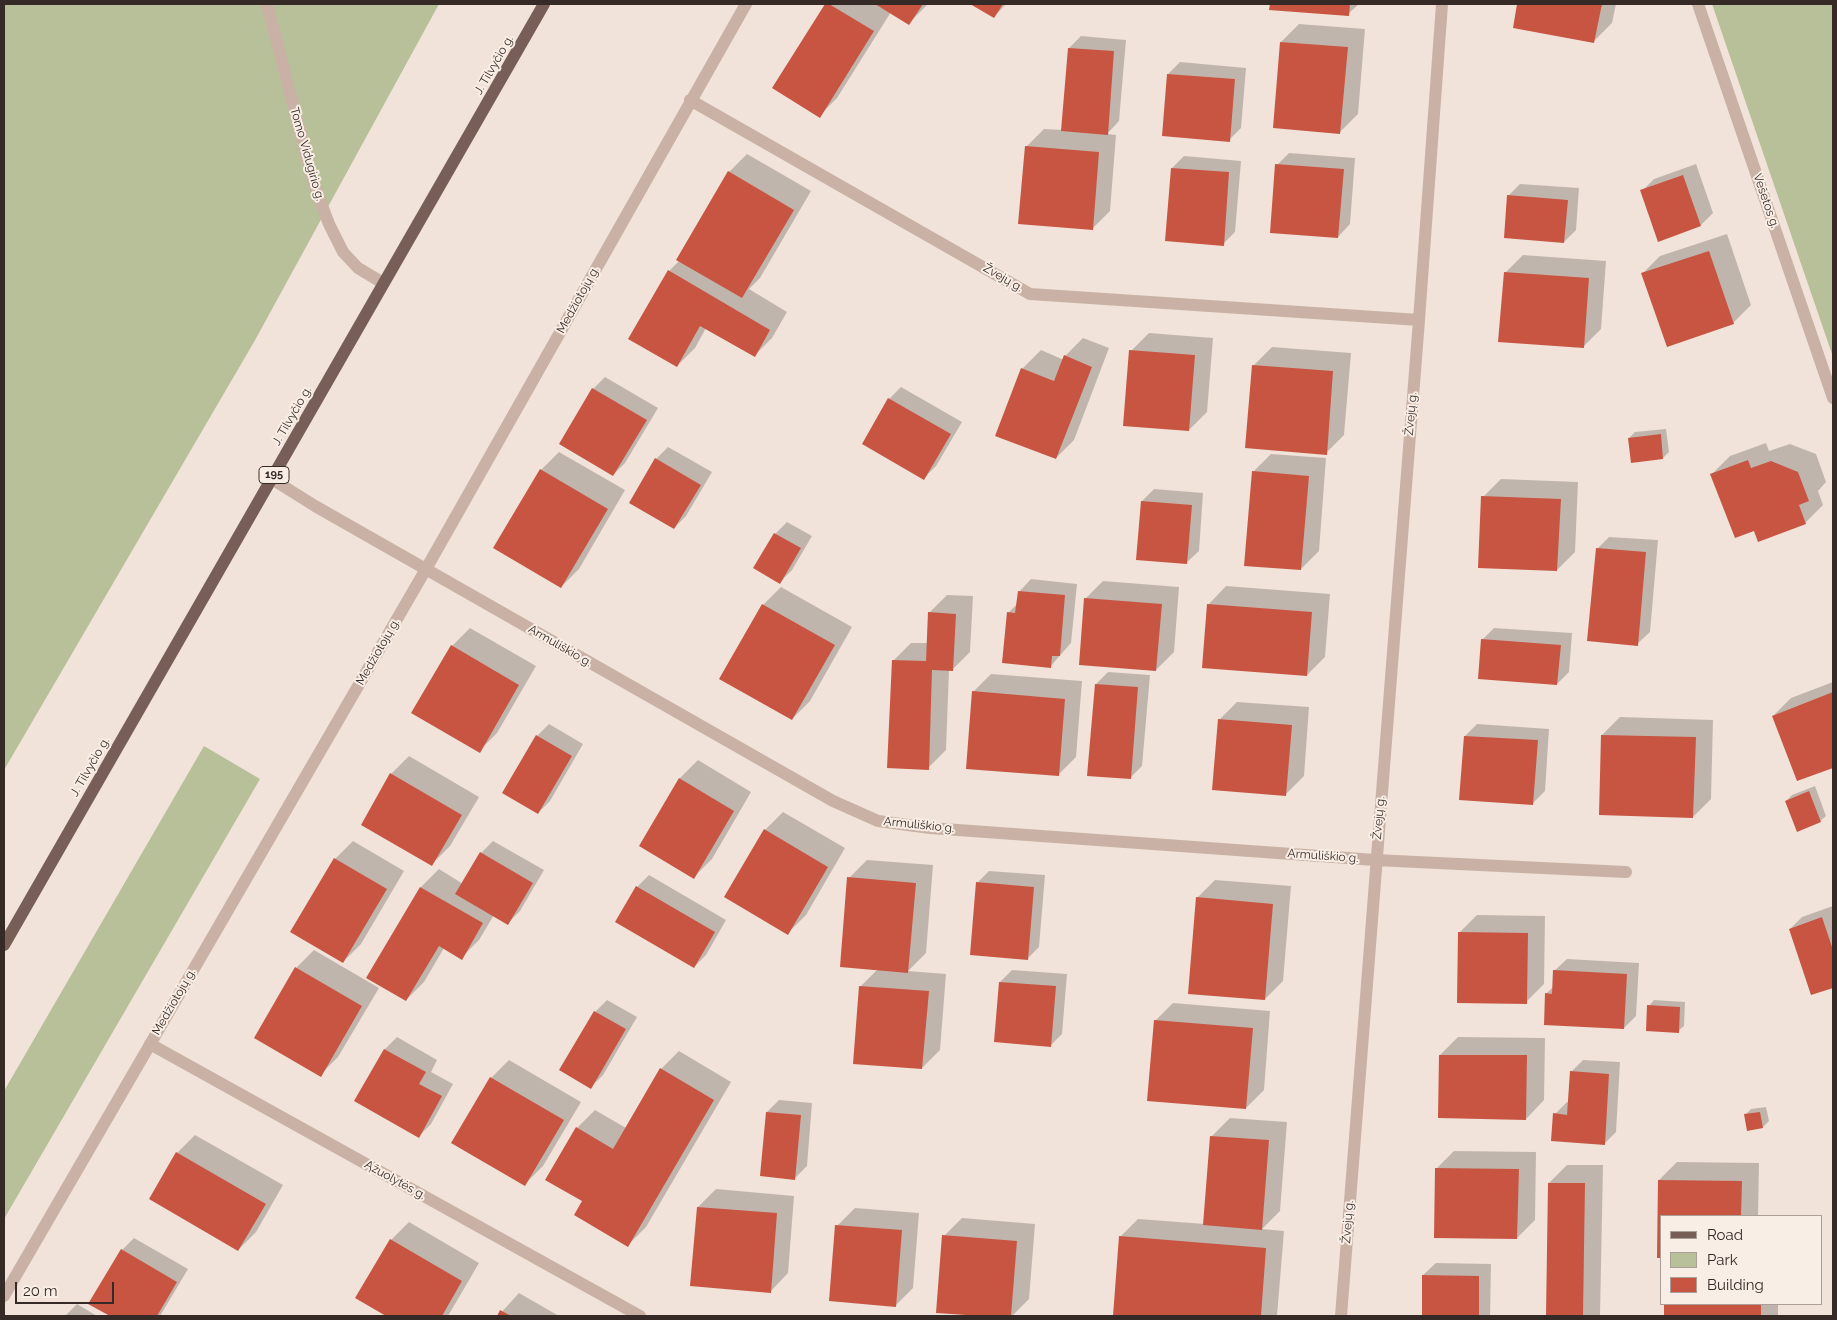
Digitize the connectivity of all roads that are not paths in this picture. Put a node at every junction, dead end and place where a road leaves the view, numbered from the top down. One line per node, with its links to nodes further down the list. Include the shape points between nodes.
1 (267, 4): 7 (street, Tomo Vidugirio g., via 313,182 329,224 343,252 358,268)
2 (544, 4): 7 (main road, J. Tilvyčio g. / 195)
3 (746, 4): 6 (street, Medžiotojų g.)
4 (1442, 4): 8 (street, Žvejų g.)
5 (1698, 4): 9 (street, Vešetos g.)
6 (690, 100): 8 (street, Žvejų g., via 1030,294); 11 (street, Medžiotojų g.)
7 (383, 284): 10 (main road, J. Tilvyčio g. / 195)
8 (1419, 320): 12 (street, Žvejų g.)
9 (1833, 398)
10 (272, 479): 11 (street, Armuliškio g.); 14 (main road, J. Tilvyčio g. / 195)
11 (426, 569): 12 (street, Armuliškio g., via 833,801 878,821 930,828); 15 (street, Medžiotojų g.)
12 (1376, 860): 13 (street, Armuliškio g.); 18 (street, Žvejų g.)
13 (1626, 872)
14 (4, 945)
15 (150, 1044): 16 (street, Medžiotojų g.); 17 (street, Ąžuolytės g.)
16 (4, 1296)
17 (640, 1316)
18 (1341, 1316)

